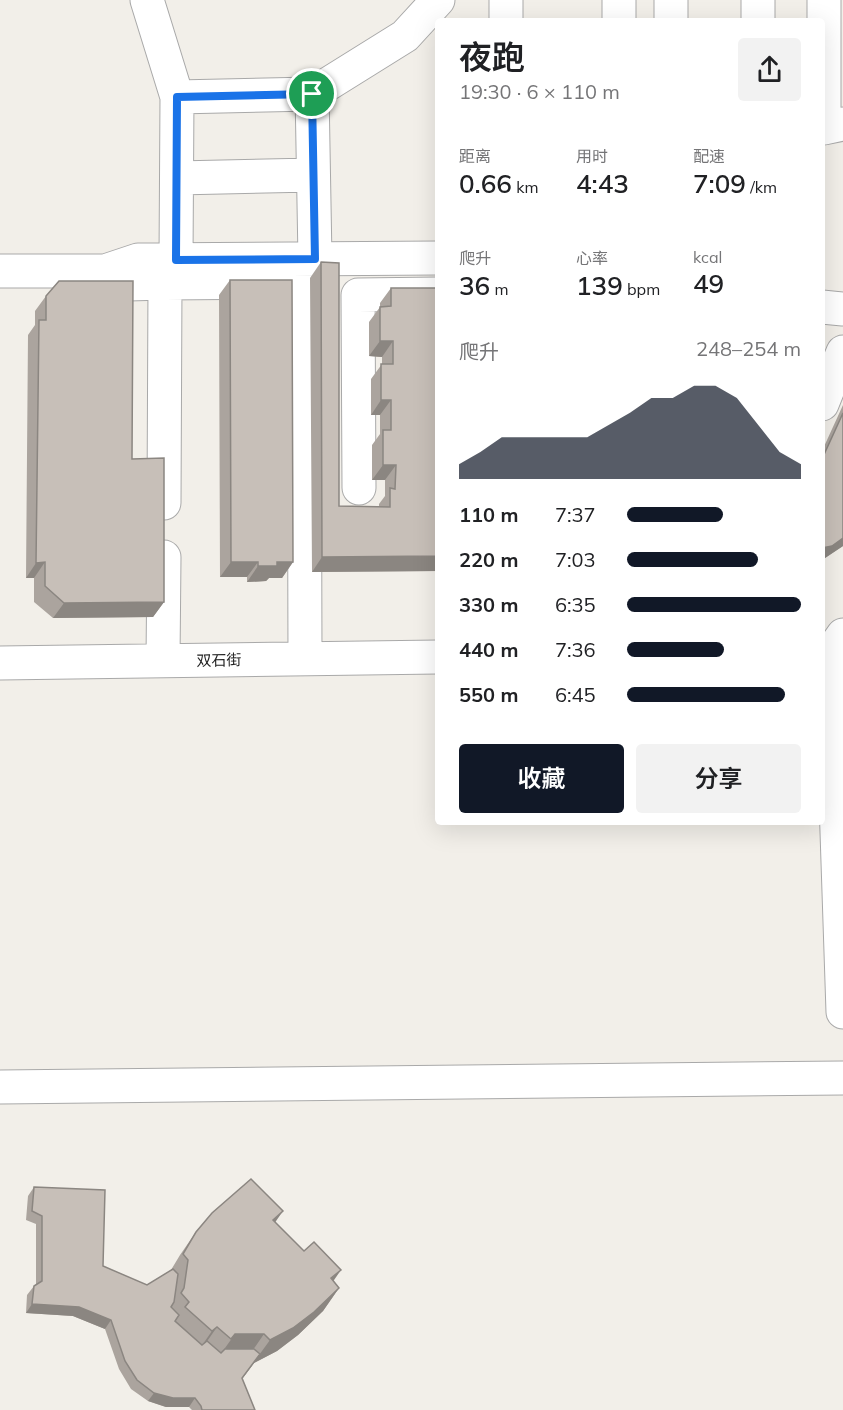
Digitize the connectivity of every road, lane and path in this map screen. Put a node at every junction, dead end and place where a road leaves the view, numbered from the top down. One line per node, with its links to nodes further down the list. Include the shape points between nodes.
1 (147, 0): 14 (street)
2 (438, 0): 13 (street, via 405,36)
3 (506, 0): 8 (street)
4 (619, 0): 9 (street)
5 (671, 0): 10 (street)
6 (758, 0): 11 (street)
7 (824, 0): 12 (street)
8 (506, 18)
9 (619, 18)
10 (671, 18)
11 (758, 18)
12 (824, 18)
13 (312, 92): 14 (street); 17 (street)
14 (177, 97): 18 (street)
15 (843, 124): 16 (street)
16 (825, 128)
17 (314, 175): 18 (street); 20 (street)
18 (177, 178): 22 (street)
19 (435, 258): 20 (street)
20 (315, 259): 22 (street)
21 (0, 270): 22 (street, via 105,270 128,284)
22 (170, 271): 31 (street, via 304,282); 32 (street)
23 (435, 294): 28 (street, via 358,295)
24 (825, 307): 25 (street)
25 (843, 309)
26 (843, 352): 27 (street)
27 (825, 397)
28 (359, 488)
29 (835, 648): 34 (street)
30 (435, 657): 31 (street, 双石街)
31 (305, 658): 32 (street, 双石街)
32 (163, 660): 33 (street, 双石街)
33 (0, 663)
34 (843, 1012)
35 (843, 1078): 36 (street)
36 (0, 1087)

